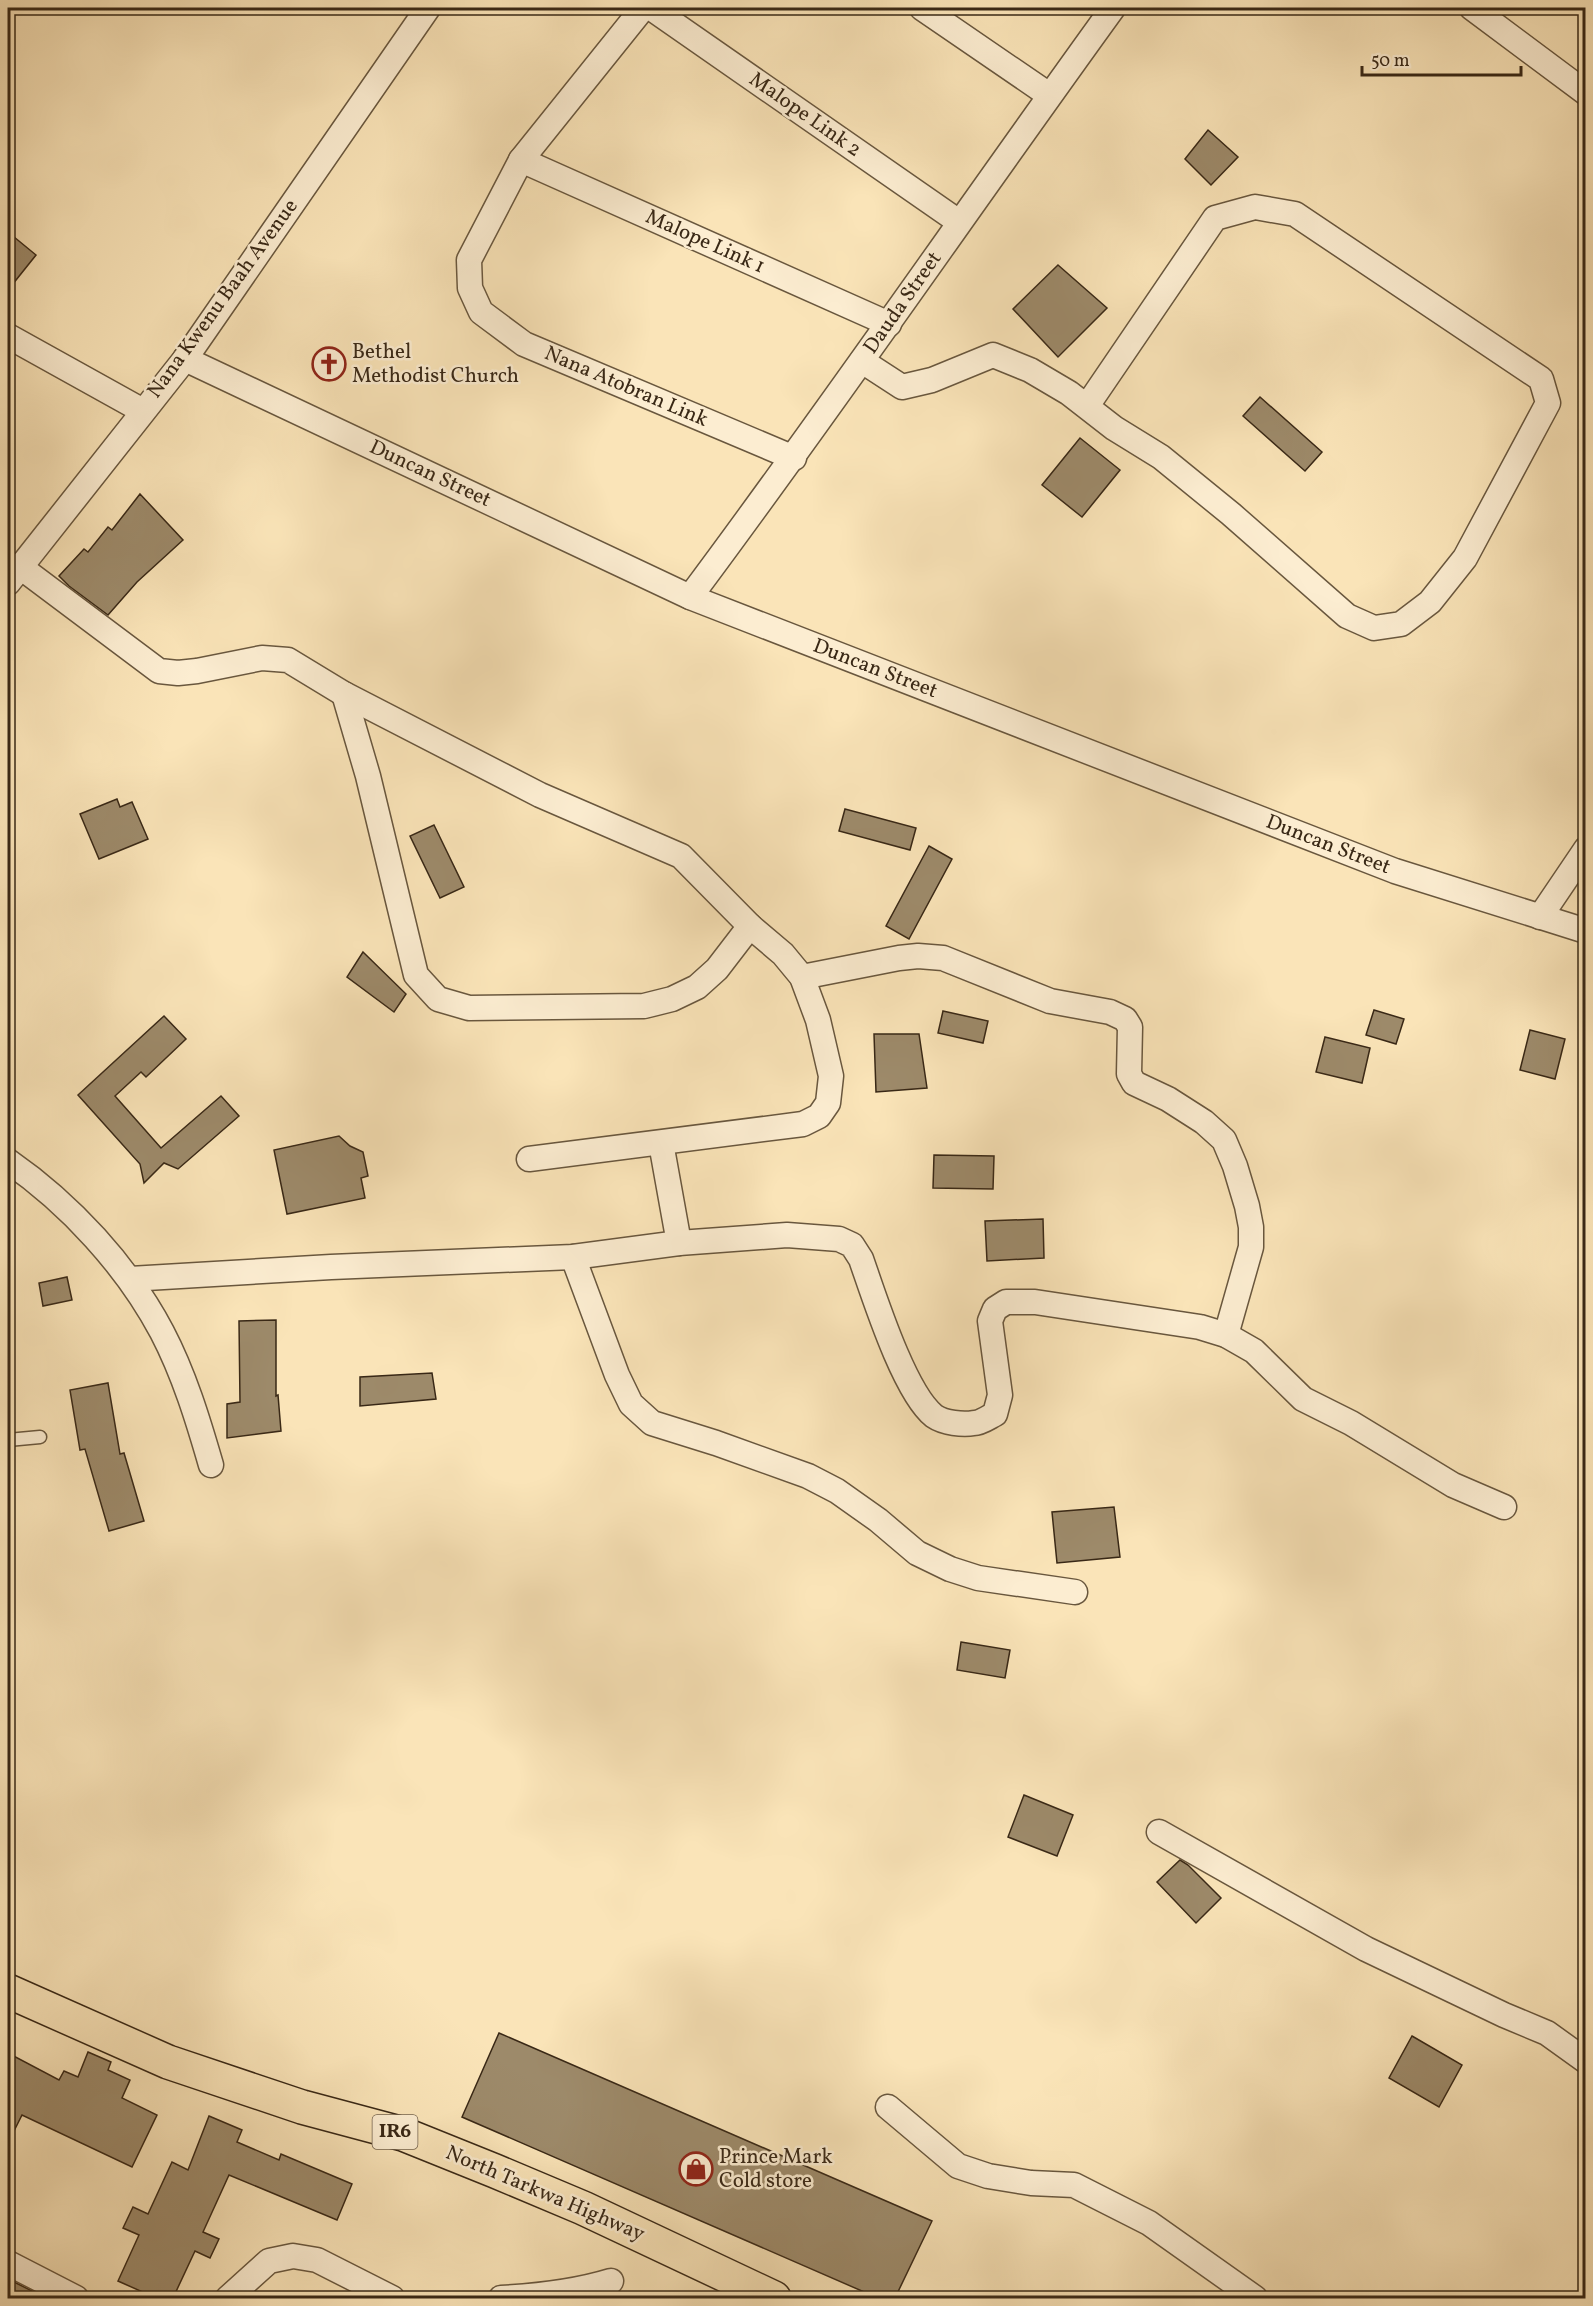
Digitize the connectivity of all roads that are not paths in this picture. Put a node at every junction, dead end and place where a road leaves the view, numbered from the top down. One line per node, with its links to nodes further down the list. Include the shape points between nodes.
1 (428, 8): 13 (street, Nana Kwenu Baah Avenue)
2 (643, 8): 9 (street)
3 (651, 8): 10 (street, Malope Link 2)
4 (922, 8): 8 (street)
5 (1113, 8): 8 (street, Dauda Street)
6 (1472, 8): 7 (street)
7 (1586, 93)
8 (1049, 95): 10 (street, Dauda Street)
9 (521, 160): 11 (street, Malope Link 1); 17 (street, Nana Atobran Link, via 469,260 470,288 481,312 524,344)
10 (958, 222): 11 (street, Dauda Street)
11 (889, 324): 14 (street, Dauda Street)
12 (8, 336): 16 (street)
13 (185, 358): 16 (street, Nana Kwenu Baah Avenue); 19 (street, Duncan Street)
14 (862, 361): 15 (street, via 903,387 932,380 993,355 1030,370); 17 (street, Dauda Street)
15 (1087, 406): 15 (street, via 1161,457 1347,616 1374,628 1401,624 1430,602 1465,558 1548,403 1541,379 1295,213 1255,207 1215,218)
16 (143, 411): 18 (street, Nana Kwenu Baah Avenue)
17 (794, 458): 19 (street, Dauda Street)
18 (13, 574): 20 (street, via 159,670 197,671 262,657 288,660)
19 (690, 597): 22 (street, Duncan Street, via 1395,871)
20 (344, 694): 23 (street, via 540,795 681,856); 23 (street, via 416,975 438,999 469,1008 644,1006 697,987 717,969)
21 (1586, 849): 22 (street)
22 (1540, 917): 24 (street, Duncan Street)
23 (750, 926): 25 (street, via 783,954)
24 (1586, 931)
25 (802, 977): 26 (street, via 818,1020 831,1076 828,1103 819,1116 803,1124); 32 (street, via 899,958 943,958 1050,1001 1110,1012 1125,1019 1131,1027 1129,1074 1134,1083 1204,1122 1224,1140 1238,1176 1249,1216 1251,1247)
26 (661, 1143): 27 (street); 29 (street)
27 (529, 1159)
28 (8, 1161): 31 (street, via 32,1178 99,1242)
29 (679, 1243): 30 (street); 32 (street, via 787,1235 839,1239 852,1245 861,1258 903,1369 918,1396 934,1416 951,1422 976,1424 995,1414 1000,1395 990,1321 996,1309 1006,1302 1035,1302 1200,1327)
30 (573, 1257): 31 (street); 37 (street, via 621,1385 631,1404 652,1424 808,1476 837,1491 917,1553 950,1569 978,1578)
31 (130, 1279): 35 (street, via 163,1333 192,1402)
32 (1226, 1335): 36 (street, via 1254,1351 1303,1399 1351,1423 1453,1485)
33 (40, 1437): 34 (lane)
34 (8, 1440)
35 (211, 1465)
36 (1504, 1507)
37 (1075, 1592)
38 (1159, 1832): 40 (street, via 1366,1949 1547,2033)
39 (8, 1991): 48 (main road, North Tarkwa Highway / IR6, via 168,2062 302,2108 403,2134 495,2170)
40 (1586, 2061)
41 (888, 2107): 49 (street, via 958,2166 1031,2184 1074,2185 1149,2223)
42 (8, 2263): 44 (street)
43 (611, 2281): 47 (street, via 541,2296)
44 (76, 2298)
45 (228, 2298): 46 (street, via 269,2261 293,2256 317,2260)
46 (392, 2298)
47 (501, 2298)
48 (774, 2298)
49 (1255, 2298)

